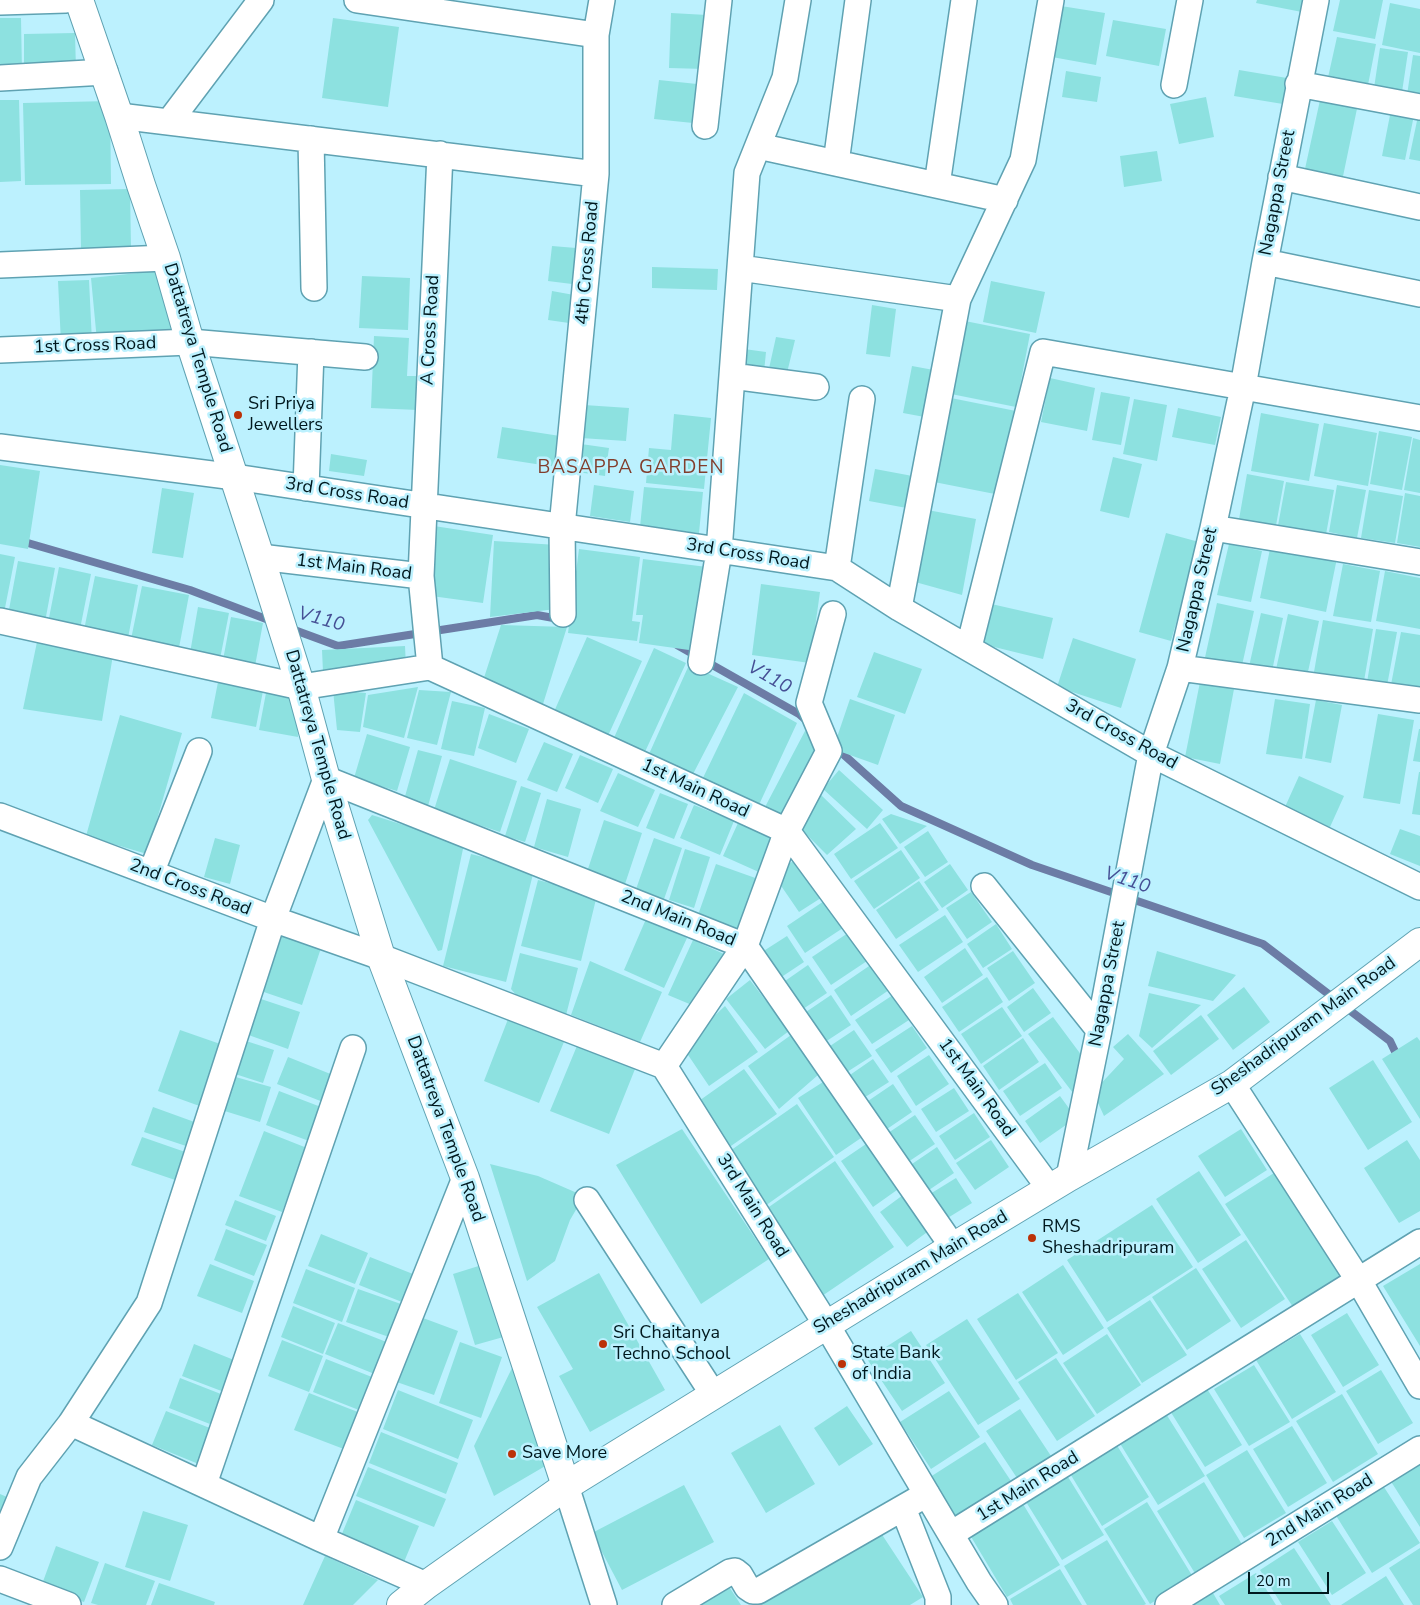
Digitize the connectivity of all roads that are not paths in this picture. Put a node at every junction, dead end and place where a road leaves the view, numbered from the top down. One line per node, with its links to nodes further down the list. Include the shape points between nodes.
1 (66, 0): 13 (street)
2 (79, 0): 15 (street, Dattatreya Temple Road)
3 (261, 0): 21 (street)
4 (357, 0): 14 (street)
5 (602, 0): 14 (street, 4th Cross Road)
6 (719, 0): 22 (street)
7 (798, 0): 24 (street, via 785,78)
8 (858, 0): 26 (street)
9 (964, 0): 29 (street)
10 (1051, 0): 30 (street, via 1024,160)
11 (1190, 0): 18 (street)
12 (1316, 0): 17 (street, Nagappa Street)
13 (0, 2)
14 (596, 35): 27 (street, 4th Cross Road)
15 (105, 72): 16 (street); 20 (street, Dattatreya Temple Road)
16 (0, 78)
17 (1298, 84): 19 (street); 28 (street, Nagappa Street)
18 (1174, 85)
19 (1420, 107)
20 (119, 116): 21 (street); 32 (street, Dattatreya Temple Road)
21 (169, 122): 23 (street)
22 (705, 126)
23 (311, 139): 25 (street); 36 (street)
24 (758, 146): 26 (street); 35 (street, via 747,173)
25 (440, 154): 27 (street); 51 (street, A Cross Road)
26 (836, 163): 29 (street)
27 (596, 174): 52 (street, 4th Cross Road)
28 (1281, 177): 31 (street); 33 (street, Nagappa Street)
29 (936, 185): 30 (street)
30 (1005, 200): 38 (street)
31 (1420, 207)
32 (166, 258): 34 (street); 39 (street, Dattatreya Temple Road)
33 (1265, 262): 37 (street); 44 (street, Nagappa Street)
34 (0, 265)
35 (740, 268): 38 (street); 43 (street)
36 (314, 288)
37 (1420, 294)
38 (958, 299): 59 (street)
39 (190, 342): 40 (street, 1st Cross Road); 41 (street, 1st Cross Road); 49 (street, Dattatreya Temple Road)
40 (0, 350)
41 (311, 352): 42 (street, 1st Cross Road); 50 (street)
42 (365, 357)
43 (732, 376): 45 (street); 54 (street)
44 (1243, 387): 47 (street); 53 (street, Nagappa Street); 63 (street, via 1043,352)
45 (816, 388)
46 (862, 399): 57 (street)
47 (1420, 418)
48 (0, 447): 49 (street, 3rd Cross Road)
49 (235, 477): 50 (street, 3rd Cross Road); 55 (street, Dattatreya Temple Road)
50 (306, 488): 51 (street, 3rd Cross Road)
51 (423, 506): 52 (street, 3rd Cross Road); 58 (street, A Cross Road)
52 (562, 527): 54 (street, 3rd Cross Road); 60 (street, 4th Cross Road)
53 (1213, 528): 56 (street); 66 (street, Nagappa Street)
54 (719, 550): 57 (street, 3rd Cross Road); 64 (street)
55 (260, 557): 58 (street, 1st Main Road); 67 (street, Dattatreya Temple Road)
56 (1420, 562)
57 (836, 568): 59 (street, 3rd Cross Road)
58 (421, 576): 65 (street, 1st Main Road)
59 (899, 608): 63 (street, 3rd Cross Road)
60 (563, 614)
61 (833, 614): 73 (street, via 809,703 829,751)
62 (0, 621): 67 (street)
63 (969, 647): 70 (street, 3rd Cross Road)
64 (701, 662)
65 (430, 667): 67 (street); 73 (street, 1st Main Road)
66 (1180, 668): 68 (street); 70 (street, Nagappa Street)
67 (301, 687): 71 (street, Dattatreya Temple Road)
68 (1420, 700)
69 (198, 751): 74 (street)
70 (1151, 754): 76 (street, 3rd Cross Road); 81 (street, Nagappa Street)
71 (326, 779): 77 (street); 79 (street, 2nd Main Road); 80 (street, Dattatreya Temple Road)
72 (0, 816): 74 (street, 2nd Cross Road)
73 (787, 831): 79 (street); 86 (street, 1st Main Road)
74 (151, 873): 77 (street, 2nd Cross Road)
75 (984, 886): 81 (street)
76 (1420, 887)
77 (273, 919): 80 (street, 2nd Cross Road); 94 (street, via 149,1303)
78 (1420, 942): 84 (street, Sheshadripuram Main Road)
79 (745, 946): 83 (street); 89 (street, 2nd Main Road)
80 (381, 956): 83 (street); 85 (street, Dattatreya Temple Road)
81 (1099, 1030): 86 (street, Nagappa Street)
82 (353, 1048): 96 (street)
83 (664, 1066): 91 (street, 3rd Main Road)
84 (1232, 1084): 86 (street, Sheshadripuram Main Road); 90 (street)
85 (465, 1178): 97 (street, Dattatreya Temple Road); 101 (street)
86 (1060, 1183): 89 (street, Sheshadripuram Main Road)
87 (586, 1200): 93 (street)
88 (1420, 1242): 90 (street, 1st Main Road)
89 (953, 1247): 91 (street, Sheshadripuram Main Road)
90 (1359, 1281): 92 (street); 100 (street, 1st Main Road)
91 (826, 1324): 93 (street, Sheshadripuram Main Road); 98 (street, 3rd Main Road)
92 (1420, 1386)
93 (713, 1394): 97 (street, Sheshadripuram Main Road)
94 (71, 1423): 96 (street); 102 (street, via 29,1477)
95 (1420, 1449): 111 (street, 2nd Main Road)
96 (204, 1484): 101 (street)
97 (566, 1486): 104 (street, Sheshadripuram Main Road); 107 (street)
98 (927, 1494): 99 (street); 100 (street, 3rd Main Road)
99 (903, 1508): 108 (street, via 758,1591 748,1587 735,1571); 109 (street, via 938,1597)
100 (951, 1534): 110 (street, 3rd Main Road)
101 (320, 1539): 104 (street)
102 (0, 1547)
103 (0, 1579): 105 (street)
104 (426, 1585): 106 (street, Sheshadripuram Main Road)
105 (68, 1605)
106 (401, 1605)
107 (604, 1605)
108 (675, 1605)
109 (938, 1605)
110 (995, 1605)
111 (1168, 1605)

